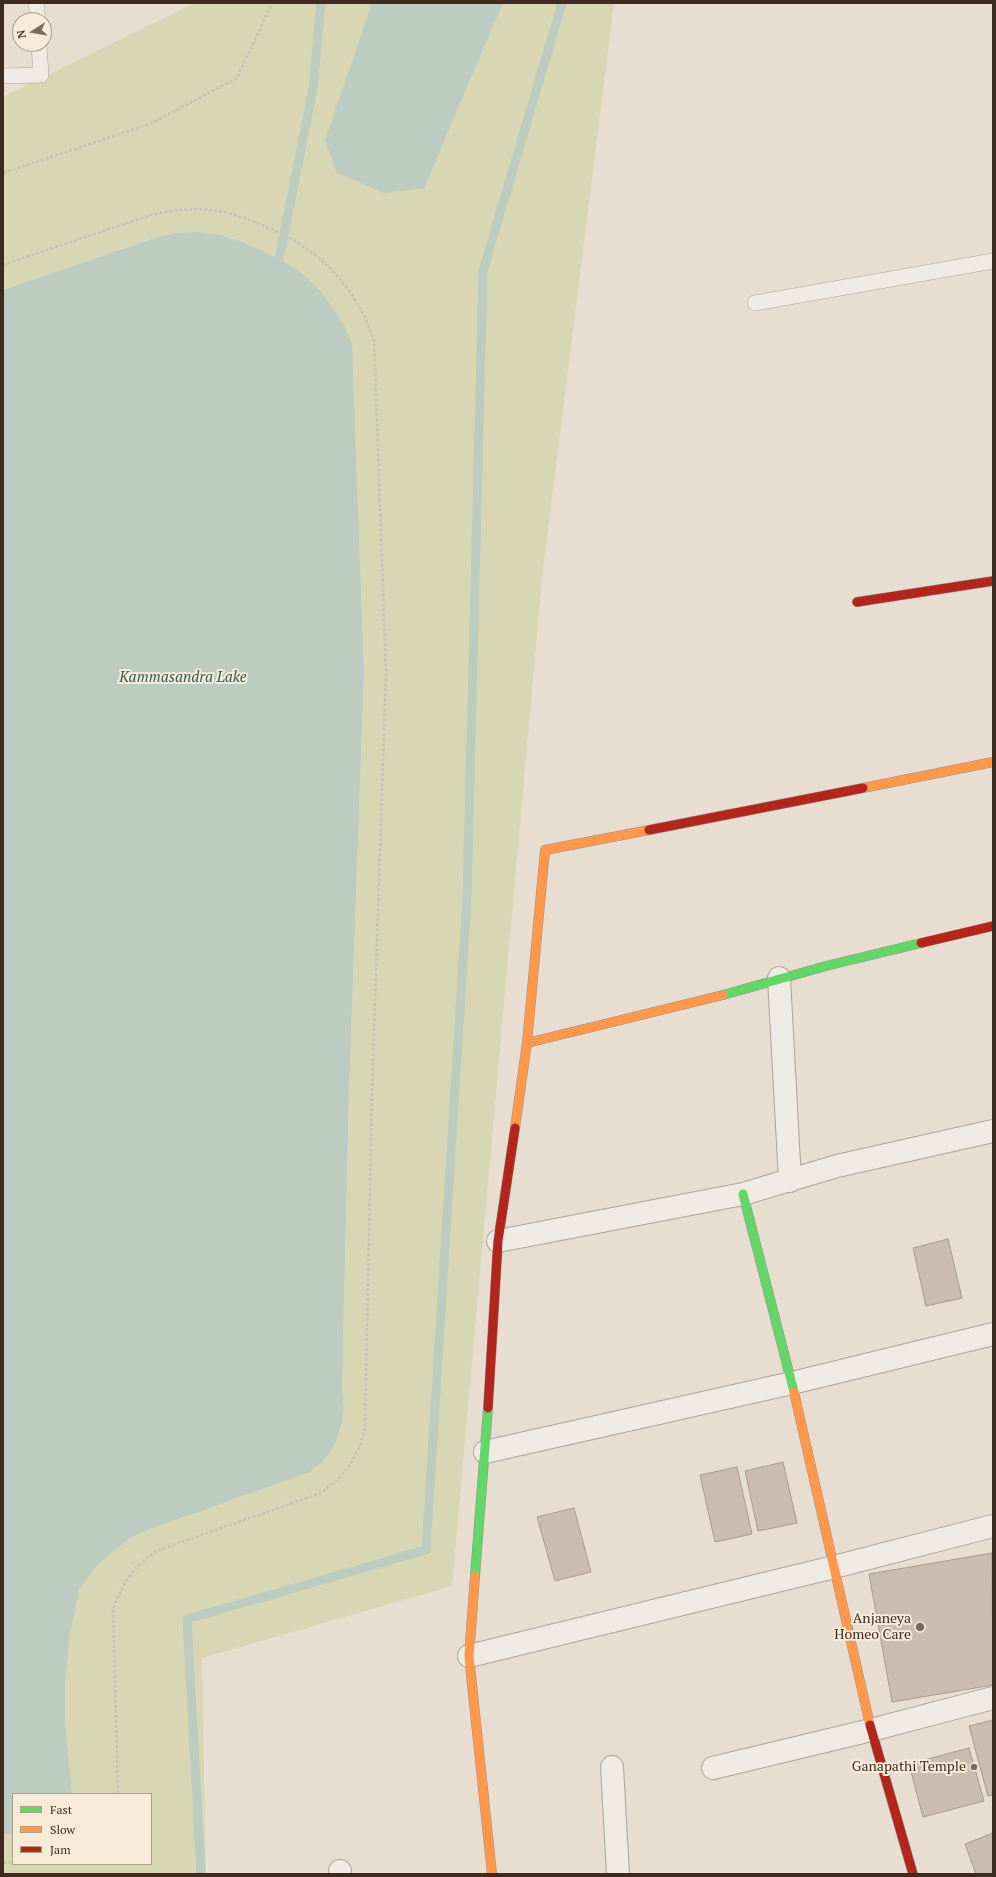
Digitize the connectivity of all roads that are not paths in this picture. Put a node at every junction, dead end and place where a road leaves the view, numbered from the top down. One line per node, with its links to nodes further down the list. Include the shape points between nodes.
1 (40, 52): 2 (lane, via 41,75)
2 (3, 76)
3 (993, 261): 4 (lane)
4 (755, 303)
5 (993, 580): 6 (street)
6 (857, 602)
7 (993, 762): 10 (street, via 545,850)
8 (993, 926): 9 (street)
9 (779, 978): 10 (street, via 687,1005); 12 (street)
10 (527, 1043): 14 (street)
11 (993, 1130): 12 (street, via 837,1166)
12 (790, 1180): 13 (street)
13 (743, 1194): 14 (street); 16 (street)
14 (498, 1241): 17 (street)
15 (993, 1334): 16 (street)
16 (792, 1383): 17 (street); 19 (street)
17 (485, 1452): 20 (street)
18 (993, 1526): 19 (street)
19 (834, 1567): 20 (street); 22 (street)
20 (469, 1656): 25 (street)
21 (993, 1698): 22 (street)
22 (871, 1730): 24 (street); 27 (street)
23 (612, 1768): 26 (street)
24 (714, 1768)
25 (492, 1874)
26 (618, 1874)
27 (913, 1874)

